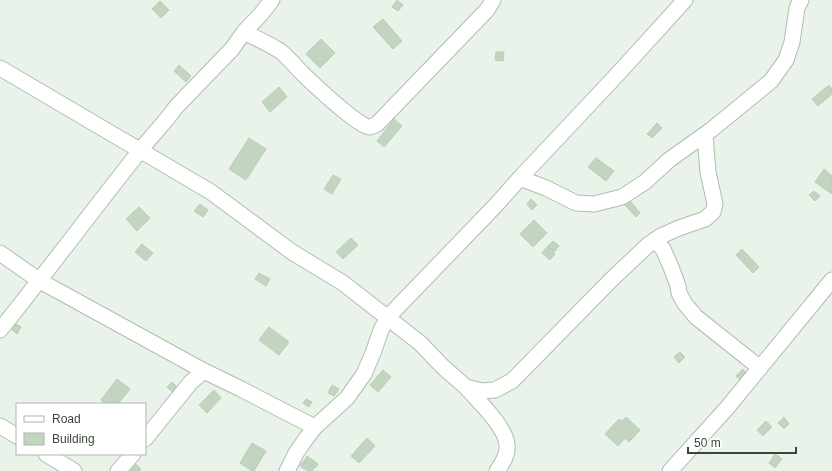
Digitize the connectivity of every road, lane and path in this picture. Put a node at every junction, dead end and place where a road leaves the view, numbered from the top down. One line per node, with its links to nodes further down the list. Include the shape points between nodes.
1 (272, 0): 5 (street)
2 (493, 0): 5 (street, via 487,10 377,124 368,127 357,122 281,52)
3 (685, 0): 9 (street)
4 (801, 0): 7 (street, via 786,60 771,81)
5 (244, 32): 8 (street, via 232,49 176,107)
6 (0, 68): 8 (street)
7 (705, 135): 9 (street, via 622,197 594,204 576,202); 10 (street, via 708,172 715,204 713,212 705,219)
8 (140, 150): 13 (street); 14 (street, via 210,192 292,252 344,283)
9 (520, 178): 14 (street)
10 (655, 240): 16 (street, via 663,249 685,304 696,317); 18 (street, via 612,279 512,381 495,390 482,391)
11 (0, 253): 13 (street)
12 (832, 280): 16 (street)
13 (40, 281): 15 (street); 17 (street)
14 (388, 318): 18 (street, via 420,343); 20 (street, via 364,374 347,398)
15 (0, 330)
16 (760, 368): 29 (street)
17 (204, 371): 20 (street); 22 (street, via 191,382)
18 (466, 387): 28 (street, via 500,426 505,437 505,458)
19 (0, 426): 21 (street)
20 (315, 427): 27 (street, via 296,453)
21 (16, 435)
22 (146, 438)
23 (48, 455): 25 (street)
24 (132, 455): 26 (street)
25 (74, 471)
26 (118, 471)
27 (287, 471)
28 (497, 471)
29 (670, 471)

